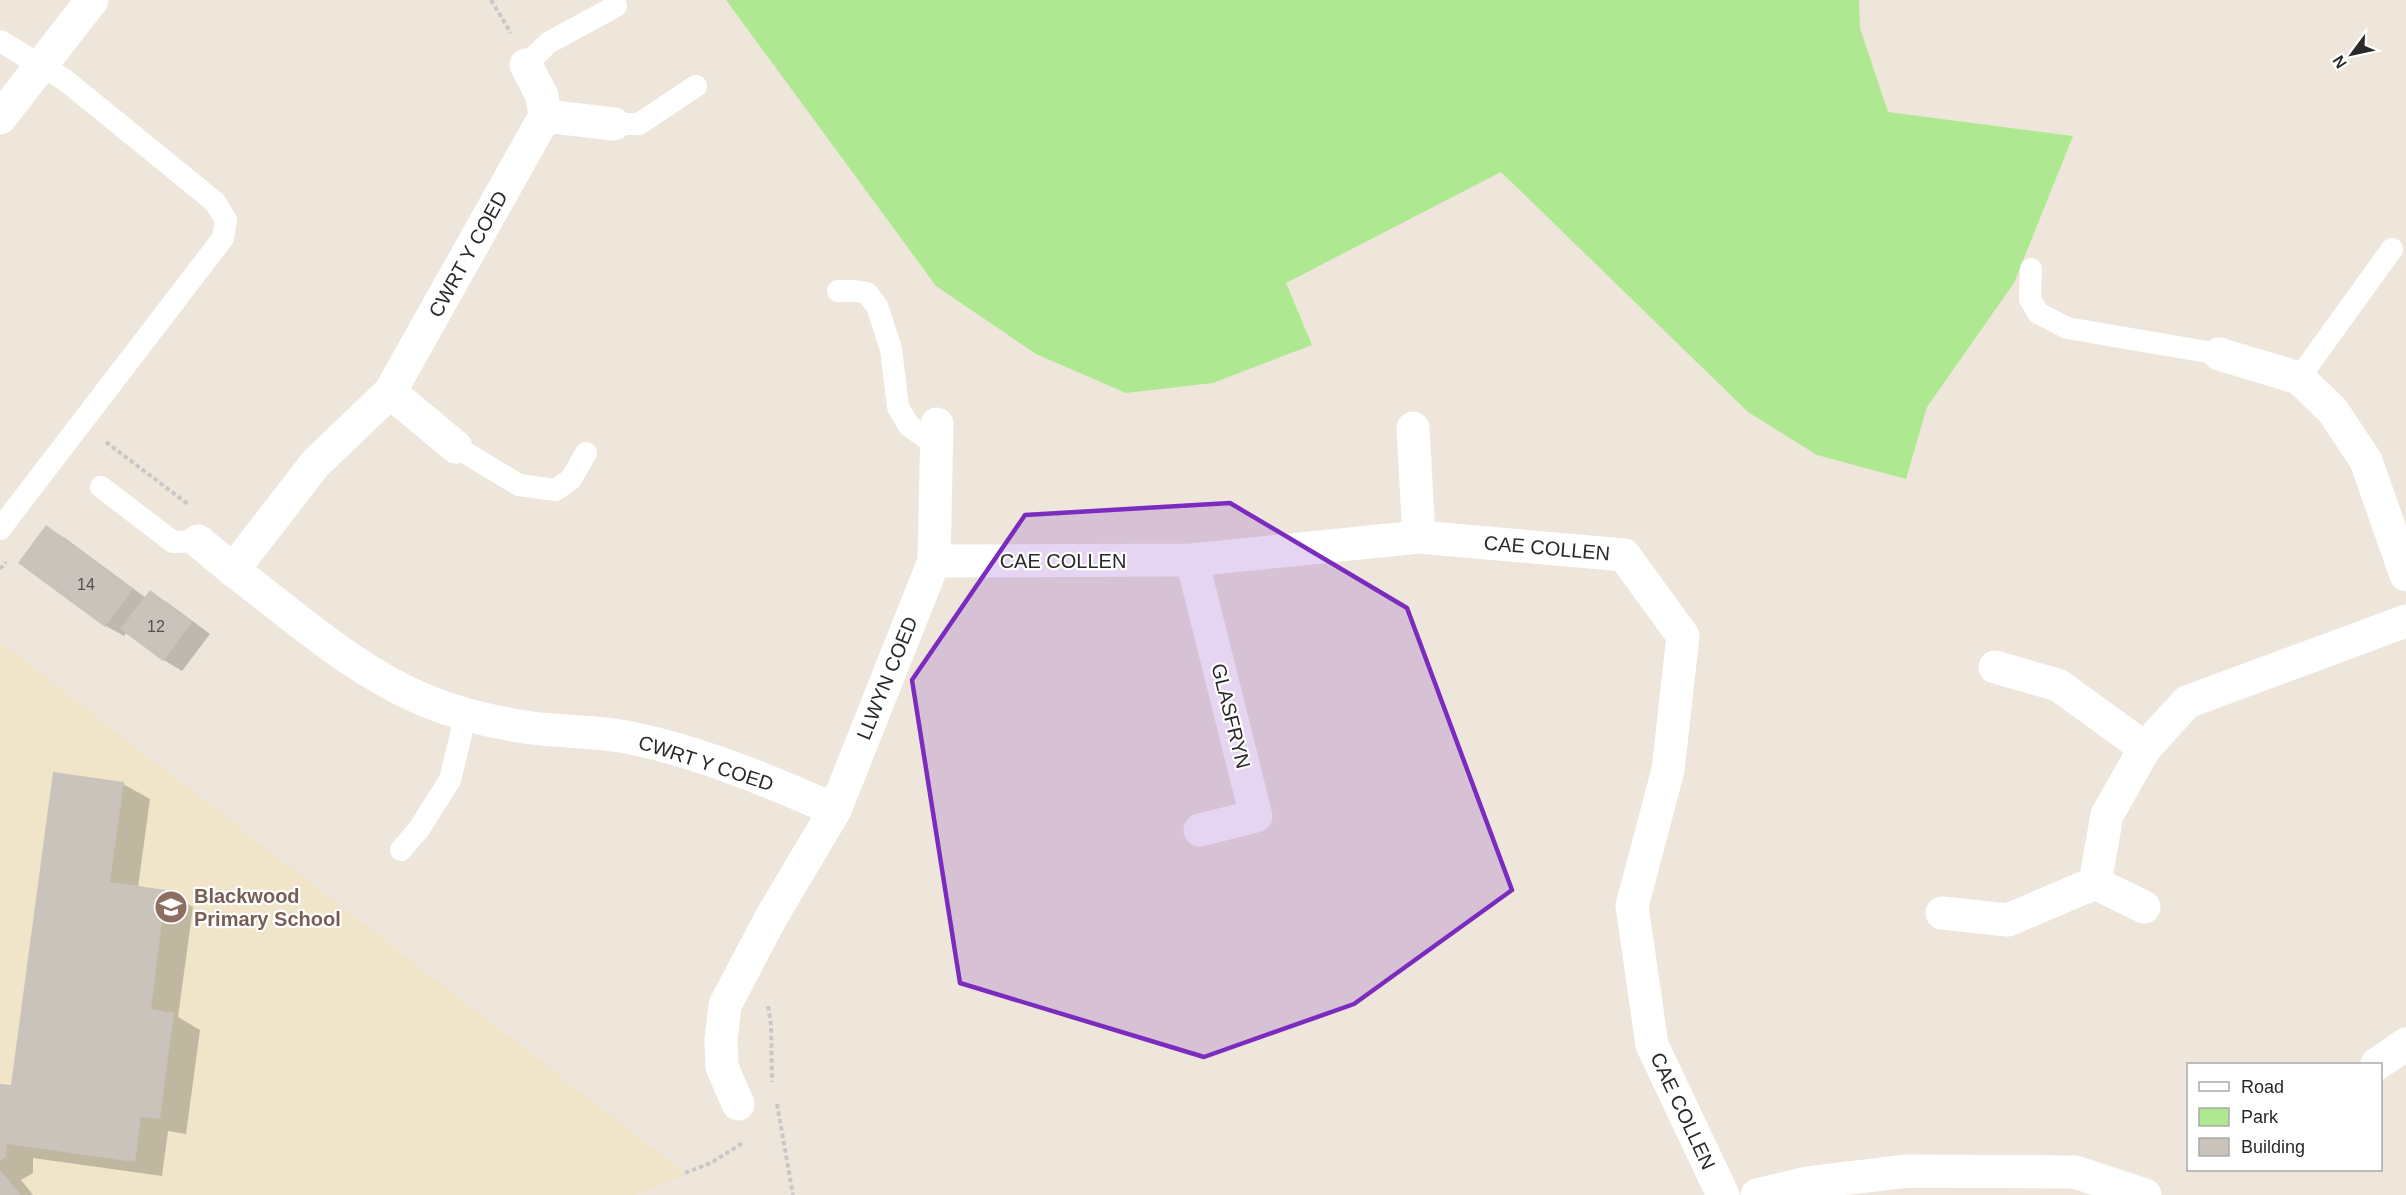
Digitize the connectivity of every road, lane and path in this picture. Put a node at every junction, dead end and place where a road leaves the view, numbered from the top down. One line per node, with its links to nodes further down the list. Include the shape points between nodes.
1 (92, 0): 6 (street)
2 (491, 0): 5 (path)
3 (616, 6): 5 (lane)
4 (0, 41): 6 (lane)
5 (521, 54): 8 (street, via 542,96)
6 (40, 66): 9 (street); 24 (lane, via 64,80 215,202 226,220 223,238)
7 (696, 86): 10 (lane, via 639,124)
8 (545, 116): 10 (street); 16 (street, CWRT Y COED)
9 (0, 118)
10 (614, 124)
11 (2392, 249): 15 (lane)
12 (2031, 269): 14 (lane, via 2030,299 2038,313 2067,328)
13 (838, 291): 18 (lane, via 867,293 877,306 891,349 898,407 909,426)
14 (2219, 354): 15 (street)
15 (2299, 378): 29 (street, via 2333,411 2366,462)
16 (390, 392): 20 (street); 28 (street, CWRT Y COED, via 315,464)
17 (1413, 428): 25 (street)
18 (936, 434): 26 (street, LLWYN COED)
19 (103, 439): 23 (path)
20 (456, 447): 21 (lane, via 519,485 556,490 571,479)
21 (586, 453)
22 (101, 487): 23 (lane, via 173,542)
23 (197, 526): 28 (street, CWRT Y COED)
24 (0, 529)
25 (1419, 537): 27 (street, CAE COLLEN); 51 (street, CAE COLLEN, via 1624,555 1683,636 1668,770 1632,906 1652,1045)
26 (934, 561): 27 (street, CAE COLLEN); 34 (street, LLWYN COED)
27 (1192, 561): 35 (street, GLASFRYN, via 1256,816)
28 (233, 570): 32 (street, CWRT Y COED, via 365,669 424,700)
29 (2406, 575)
30 (2406, 621): 33 (street, via 2187,702)
31 (1995, 667): 33 (street, via 2058,686)
32 (466, 714): 34 (street, CWRT Y COED, via 526,727 655,743); 36 (lane, via 450,780)
33 (2145, 748): 37 (street, via 2107,815)
34 (835, 810): 45 (street, LLWYN COED, via 725,1005 722,1067)
35 (1200, 830)
36 (401, 850)
37 (2095, 883): 38 (street); 39 (street, via 2008,920)
38 (2144, 907)
39 (1942, 913)
40 (767, 1002): 43 (path)
41 (2406, 1044): 42 (street)
42 (2380, 1063)
43 (774, 1092)
44 (776, 1103): 46 (path)
45 (738, 1104)
46 (780, 1119): 47 (path); 50 (path)
47 (770, 1126)
48 (750, 1138): 49 (path, via 711,1163)
49 (685, 1173)
50 (793, 1195)
51 (1723, 1195)
52 (1757, 1195): 53 (street, via 1807,1183 1908,1171 2075,1172)
53 (2145, 1195)

